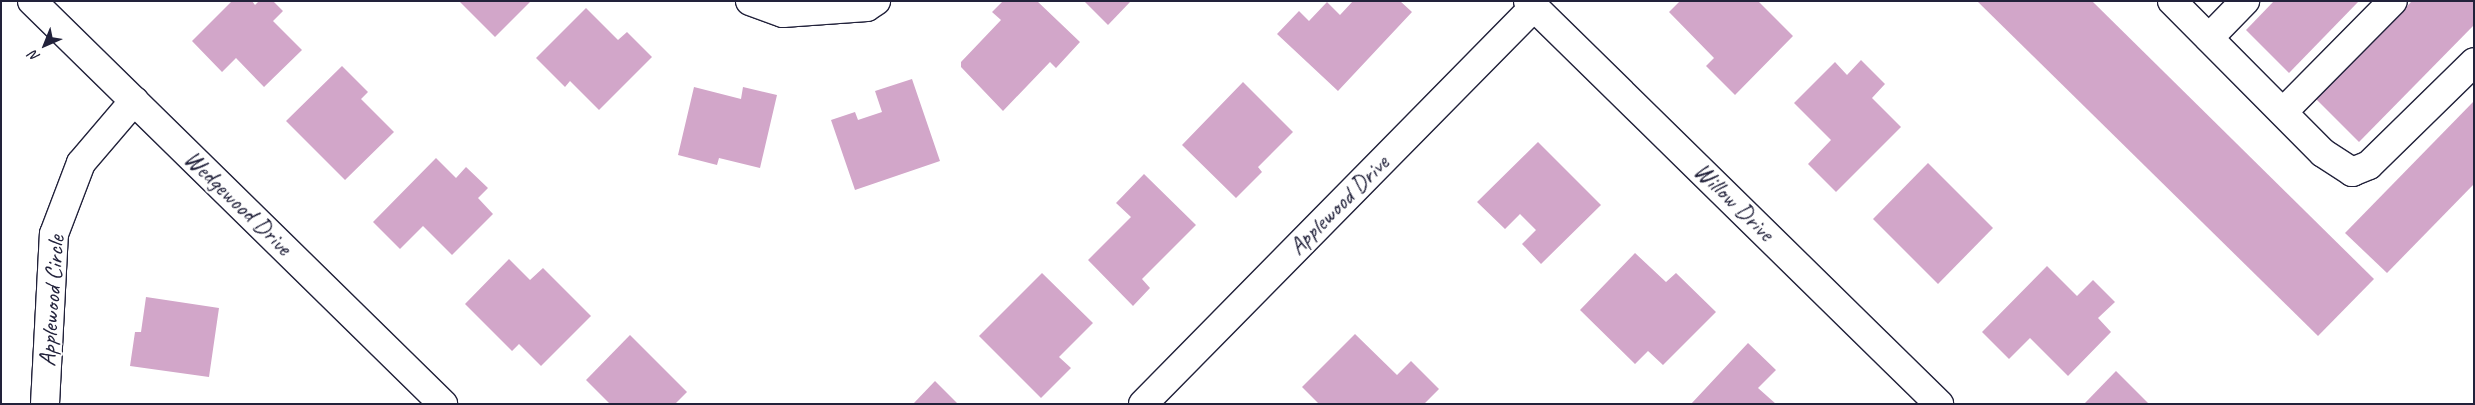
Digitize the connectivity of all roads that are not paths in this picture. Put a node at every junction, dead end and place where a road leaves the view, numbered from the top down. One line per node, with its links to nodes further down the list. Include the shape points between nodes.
1 (32, 1): 10 (street, Wedgewood Drive)
2 (750, 1): 3 (street, via 783,13 868,7)
3 (876, 1)
4 (2172, 1): 8 (street)
5 (2245, 1): 8 (street)
6 (2393, 1): 11 (street)
7 (1531, 4): 14 (street, Applewood Drive); 15 (street, Willow Drive)
8 (2209, 38): 11 (street)
9 (2474, 62): 11 (street, via 2369,165 2352,172 2323,153)
10 (134, 101): 12 (street, Applewood Circle, via 81,163 54,234); 13 (street, Wedgewood Drive)
11 (2283, 112)
12 (45, 404)
13 (443, 404)
14 (1143, 404)
15 (1940, 404)

